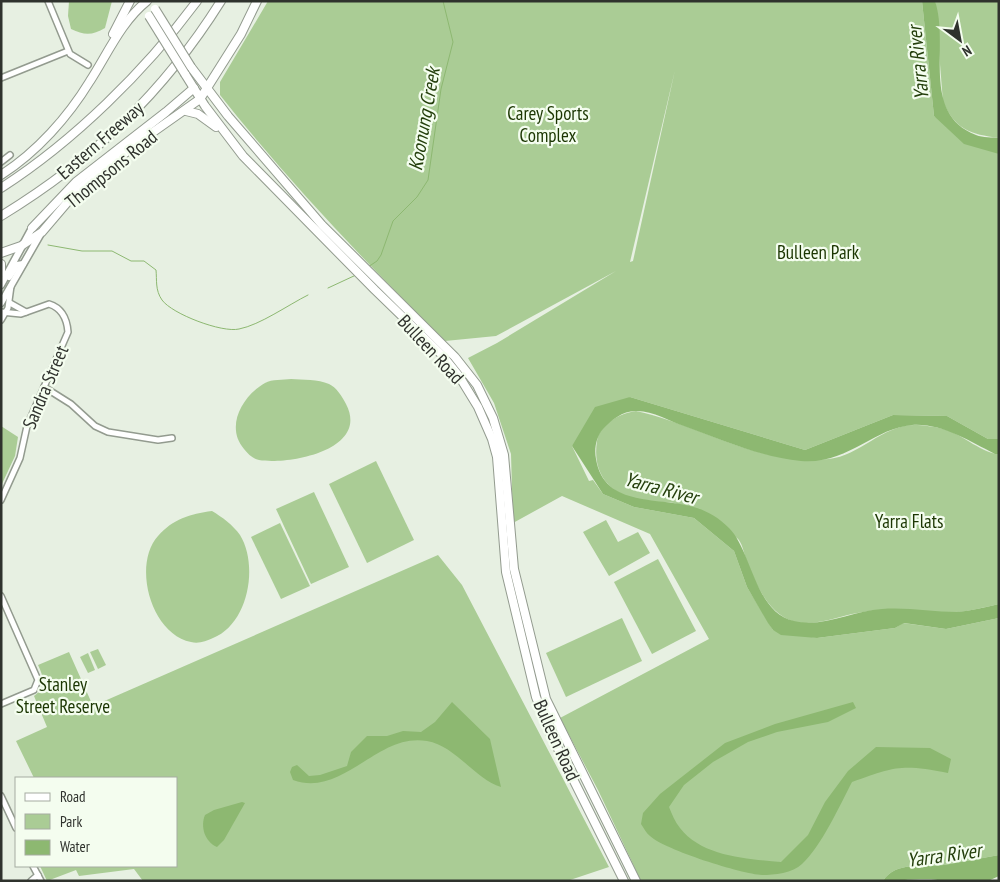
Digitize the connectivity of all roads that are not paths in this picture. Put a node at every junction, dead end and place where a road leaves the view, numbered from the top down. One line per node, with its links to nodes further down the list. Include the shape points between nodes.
1 (48, 1): 7 (street)
2 (130, 1): 10 (highway)
3 (197, 1): 15 (highway, Eastern Freeway, via 167,38)
4 (221, 1): 22 (highway, Eastern Freeway, via 142,106 62,175)
5 (257, 1): 12 (highway, Thompsons Road)
6 (144, 2): 10 (highway, via 126,21); 11 (highway, Bulleen Road, bridge, via 149,16); 12 (highway, Bulleen Road, bridge, via 155,9)
7 (68, 51): 8 (street, via 73,58); 9 (street)
8 (88, 65)
9 (1, 78)
10 (89, 83): 19 (highway, via 64,118)
11 (194, 88): 13 (highway, Bulleen Road); 23 (highway, Thompsons Road, via 76,182)
12 (207, 90): 13 (highway, Thompsons Road); 32 (highway, Bulleen Road)
13 (200, 99): 14 (highway, Thompsons Road); 16 (highway, Bulleen Road)
14 (186, 111): 16 (highway, via 204,117); 24 (highway, Thompsons Road, via 139,142 77,191)
15 (87, 122): 20 (highway, Eastern Freeway, via 45,154); 21 (highway, Eastern Freeway, via 31,169)
16 (226, 134): 32 (highway, Bulleen Road, via 238,150)
17 (10, 155): 18 (street)
18 (1, 162)
19 (1, 176)
20 (1, 180)
21 (1, 188)
22 (1, 216)
23 (32, 228): 25 (main road, Thompsons Road)
24 (42, 232): 25 (highway); 28 (main road, Thompsons Road)
25 (21, 246): 26 (highway); 31 (main road, Thompsons Road)
26 (1, 253)
27 (1, 264): 29 (highway)
28 (23, 264): 30 (main road, Thompsons Road); 31 (main road, via 17,265)
29 (1, 273)
30 (11, 286): 33 (main road, Thompsons Road); 34 (street, Thompsons Road)
31 (1, 287)
32 (378, 287): 47 (highway, Bulleen Road, via 449,363 486,423 499,473 506,572 536,697 551,735); 48 (highway, Bulleen Road, via 466,370 493,418 504,455 514,569 546,699)
33 (1, 303)
34 (10, 303): 35 (street, Thompsons Road); 36 (street)
35 (4, 312): 36 (street, Sandra Street); 37 (street, Thompsons Road)
36 (26, 312): 38 (street, Sandra Street, via 50,304 59,309 66,322 66,339)
37 (1, 320)
38 (44, 387): 39 (street, via 71,404 95,426 108,432 158,440); 40 (street, Sandra Street)
39 (172, 438)
40 (1, 500)
41 (1, 596): 42 (street, via 38,683 32,691)
42 (1, 704)
43 (1, 796): 44 (street)
44 (15, 826)
45 (39, 878): 46 (street)
46 (31, 881)
47 (624, 881)
48 (636, 881)

